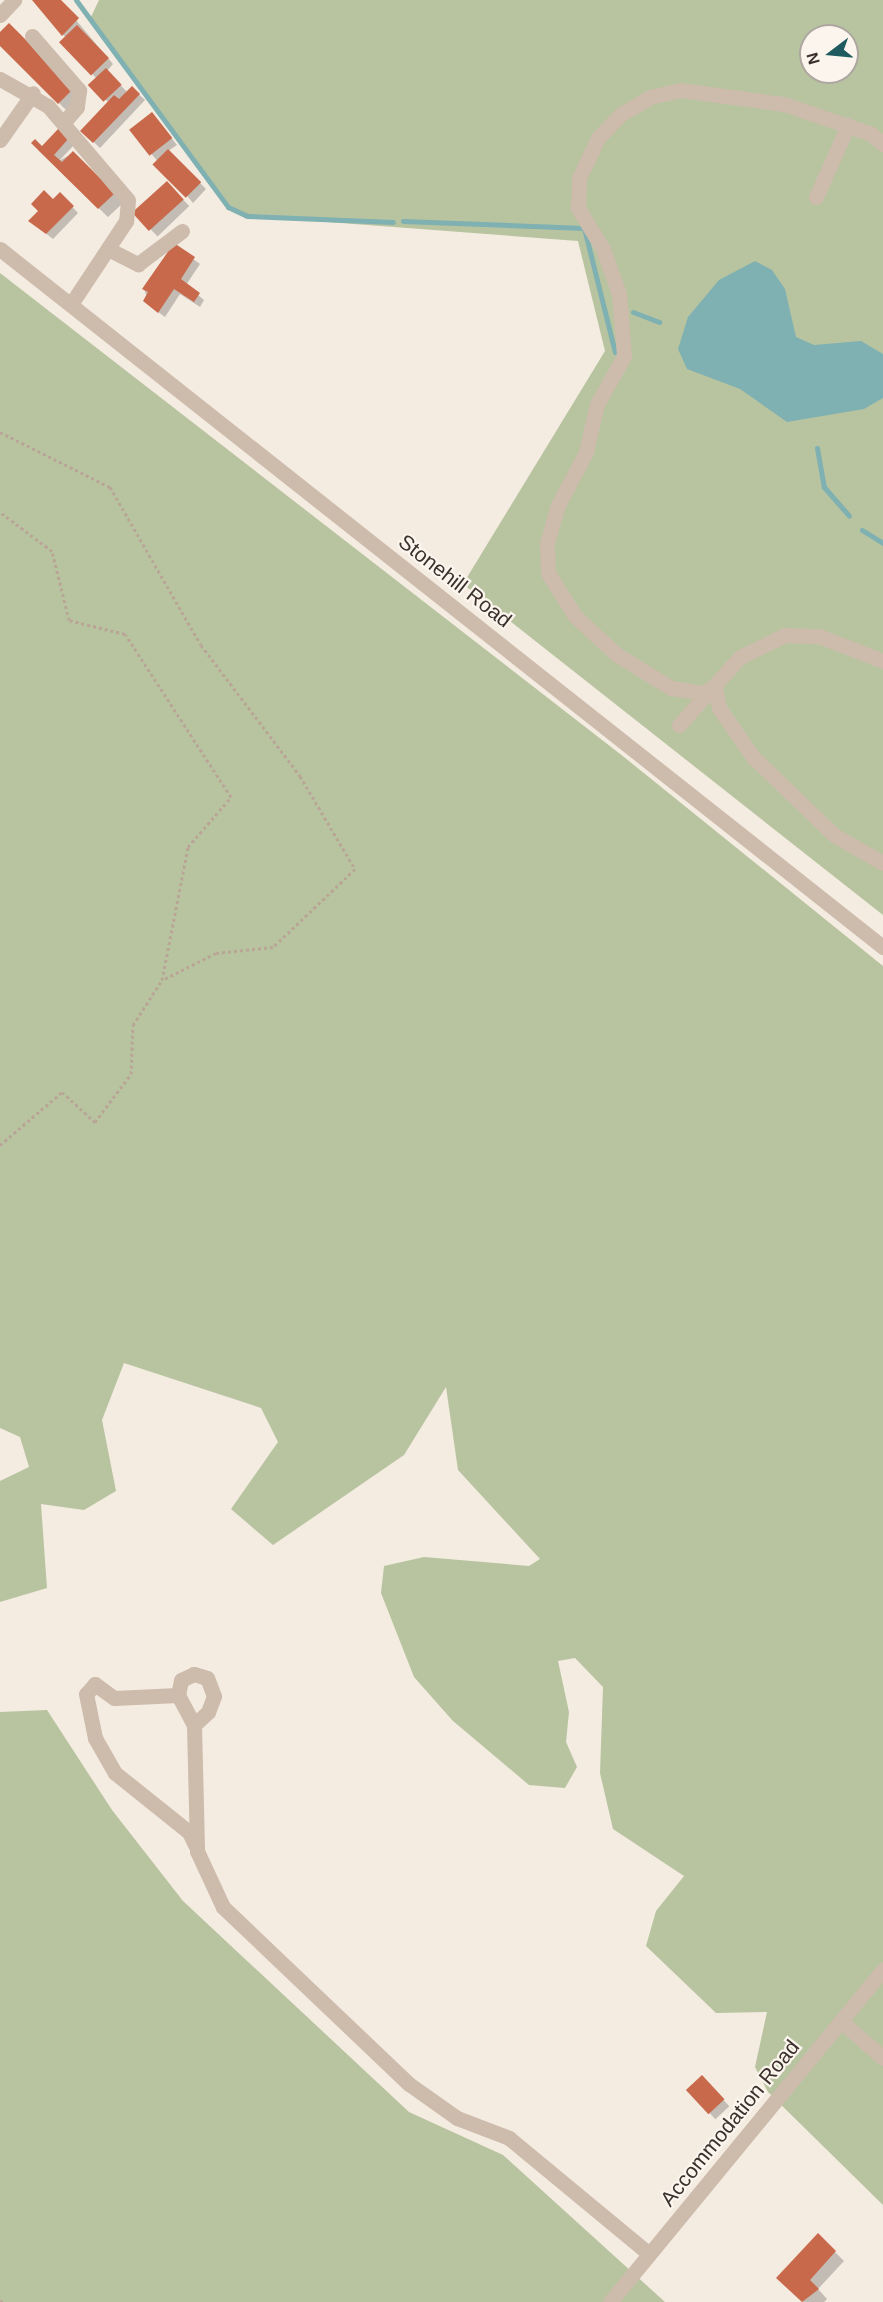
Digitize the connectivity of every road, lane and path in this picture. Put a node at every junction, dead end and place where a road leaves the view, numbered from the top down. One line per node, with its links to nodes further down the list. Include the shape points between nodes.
1 (14, 0): 2 (street)
2 (0, 15)
3 (32, 36): 6 (street, via 79,90 77,107)
4 (0, 79): 5 (street)
5 (33, 93): 6 (street); 8 (street)
6 (64, 122): 13 (street, via 128,200 131,210)
7 (848, 125): 9 (street); 10 (street); 18 (street, via 761,100 663,93 609,124 586,159 575,191 619,294 624,356 597,404 582,461 557,507 547,543 548,573 575,615 616,654 671,688 703,693)
8 (0, 140)
9 (883, 144)
10 (816, 197)
11 (182, 231): 13 (street, via 138,264)
12 (0, 249): 14 (street, Stonehill Road)
13 (108, 249): 14 (street)
14 (71, 304): 21 (street, Stonehill Road)
15 (0, 432): 22 (path, via 110,488 201,645 300,776 355,869 273,947 216,953)
16 (0, 512): 22 (path, via 52,551 69,620 125,634 231,796 188,847)
17 (883, 661): 18 (street, via 819,636 785,634 751,648)
18 (715, 686): 19 (street); 20 (street, via 719,708 753,757 834,835)
19 (679, 725)
20 (883, 862)
21 (883, 947)
22 (162, 980): 23 (path, via 133,1025 131,1074 95,1122 62,1092)
23 (0, 1145)
24 (178, 1695): 25 (street); 25 (street, via 187,1676 207,1678 211,1706); 26 (street, via 114,1698 95,1684 86,1694 95,1738 115,1773 189,1832)
25 (195, 1725): 26 (street)
26 (197, 1851): 30 (street, via 223,1907 409,2085 457,2118 509,2138 581,2204)
27 (883, 1970): 28 (street, Accommodation Road)
28 (841, 2021): 29 (street); 30 (street, Accommodation Road)
29 (883, 2058)
30 (649, 2254): 31 (street, Accommodation Road)
31 (610, 2302)

